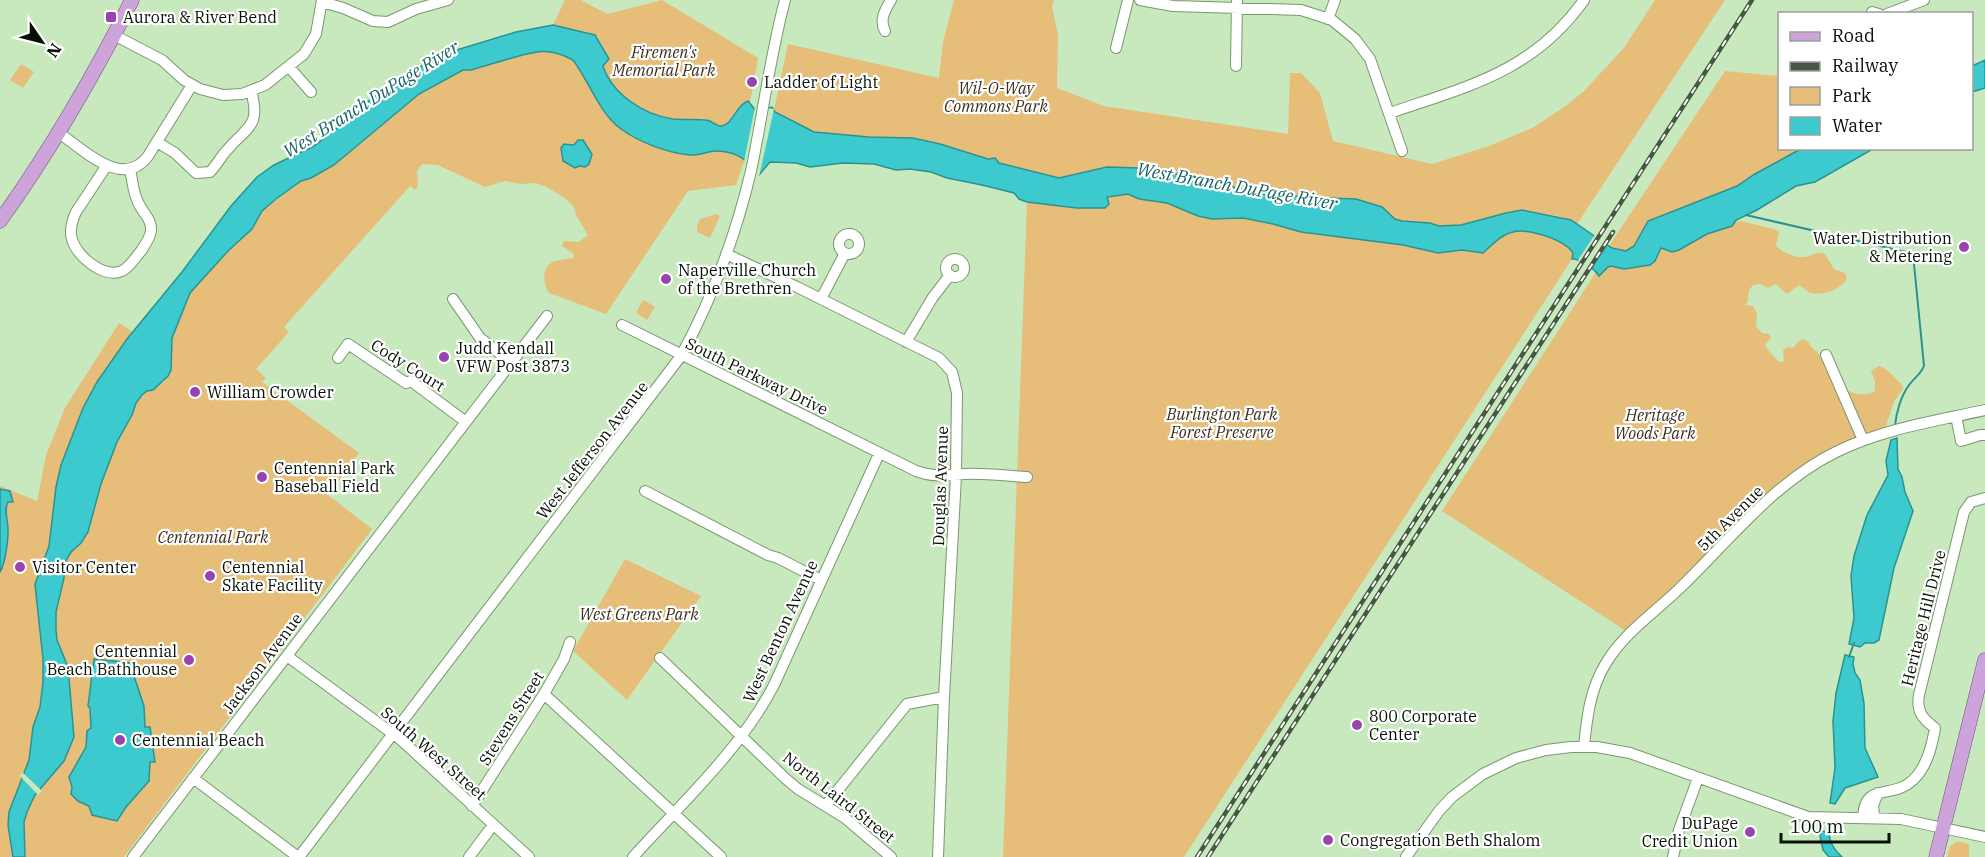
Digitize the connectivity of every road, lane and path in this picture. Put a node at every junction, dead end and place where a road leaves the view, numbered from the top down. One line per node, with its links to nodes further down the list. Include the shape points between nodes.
1 (132, 0): 15 (main road)
2 (448, 0): 10 (street, via 388,22)
3 (785, 0): 30 (street, West Jefferson Avenue, via 750,174)
4 (891, 0): 14 (street, via 882,19)
5 (1128, 0): 16 (street)
6 (1140, 0): 11 (street, via 1173,6)
7 (1335, 0): 13 (street)
8 (1584, 0): 22 (street, via 1547,42 1504,72)
9 (1924, 0): 12 (street)
10 (322, 1): 18 (street, via 313,41)
11 (1237, 4): 13 (street, via 1302,10); 17 (street)
12 (1892, 12)
13 (1328, 19): 22 (street, via 1361,46)
14 (885, 31)
15 (114, 35): 19 (street, via 162,60); 23 (main road)
16 (1116, 48)
17 (1236, 66)
18 (289, 67): 20 (street); 21 (street)
19 (192, 85): 20 (street, via 222,95); 24 (street)
20 (251, 91): 24 (street, via 255,110 251,126 210,172 196,173)
21 (311, 92)
22 (1390, 113): 25 (street)
23 (59, 134): 26 (street); 28 (main road)
24 (157, 142): 27 (street, via 144,162)
25 (1402, 151)
26 (107, 165): 27 (street, via 115,170); 27 (street, via 70,228 79,253 104,271 119,272 130,266 151,232 150,221 135,196)
27 (130, 170)
28 (0, 221)
29 (845, 253): 33 (street)
30 (726, 254): 33 (street, Douglas Avenue); 38 (street, West Jefferson Avenue)
31 (950, 275): 36 (street)
32 (453, 299): 40 (street, via 480,338)
33 (821, 299): 36 (street, Douglas Avenue)
34 (547, 316): 40 (street, Jackson Avenue)
35 (622, 325): 38 (street, South Parkway Drive)
36 (906, 342): 47 (street, Douglas Avenue, via 942,361 955,379)
37 (1826, 355): 45 (street)
38 (681, 356): 46 (street, South Parkway Drive); 58 (street, West Jefferson Avenue)
39 (338, 358): 43 (street, Cody Court, via 348,344 406,383 411,381)
40 (512, 362): 43 (street, Jackson Avenue)
41 (1985, 410): 42 (street, 5th Avenue)
42 (1956, 416): 44 (street, via 1961,441); 45 (street, 5th Avenue)
43 (466, 422): 53 (street, Jackson Avenue)
44 (1985, 435)
45 (1863, 440): 60 (street, 5th Avenue, via 1823,459 1781,489 1622,642 1595,683)
46 (879, 453): 47 (street, South Parkway Drive, via 929,475); 51 (street, West Benton Avenue)
47 (956, 476): 48 (street, South Parkway Drive); 57 (street, Douglas Avenue)
48 (1027, 477)
49 (645, 491): 51 (street)
50 (1985, 498): 66 (street, Heritage Hill Drive, via 1971,502 1964,513 1917,703 1923,718 1935,728 1927,760 1909,784 1866,799)
51 (821, 580): 59 (street, West Benton Avenue, via 770,692)
52 (570, 642): 56 (street, Stevens Street)
53 (287, 656): 58 (street, South West Street); 61 (street, Jackson Avenue)
54 (660, 658): 59 (street, North Laird Street)
55 (1985, 660): 68 (main road)
56 (544, 694): 64 (street, Stevens Street); 65 (street)
57 (944, 698): 63 (street, via 907,704); 77 (street, Douglas Avenue)
58 (393, 734): 64 (street, South West Street); 71 (street, West Jefferson Avenue)
59 (742, 737): 63 (street, North Laird Street, via 792,784); 65 (street, West Benton Avenue)
60 (1584, 746): 62 (street, via 1630,753); 78 (street, via 1531,753 1499,764 1466,785 1439,811)
61 (193, 778): 70 (street, Jackson Avenue); 71 (street)
62 (1698, 778): 66 (street, via 1798,814); 79 (street)
63 (826, 805): 76 (street, North Laird Street)
64 (472, 806): 67 (street, South West Street)
65 (673, 812): 74 (street, West Benton Avenue); 75 (street)
66 (1868, 818): 68 (street, via 1901,819)
67 (493, 825): 72 (street); 73 (street, South West Street)
68 (1943, 829): 69 (street); 80 (main road)
69 (1985, 837)
70 (133, 857)
71 (298, 857)
72 (469, 857)
73 (529, 857)
74 (633, 857)
75 (721, 857)
76 (891, 857)
77 (938, 857)
78 (1406, 857)
79 (1673, 857)
80 (1936, 857)

